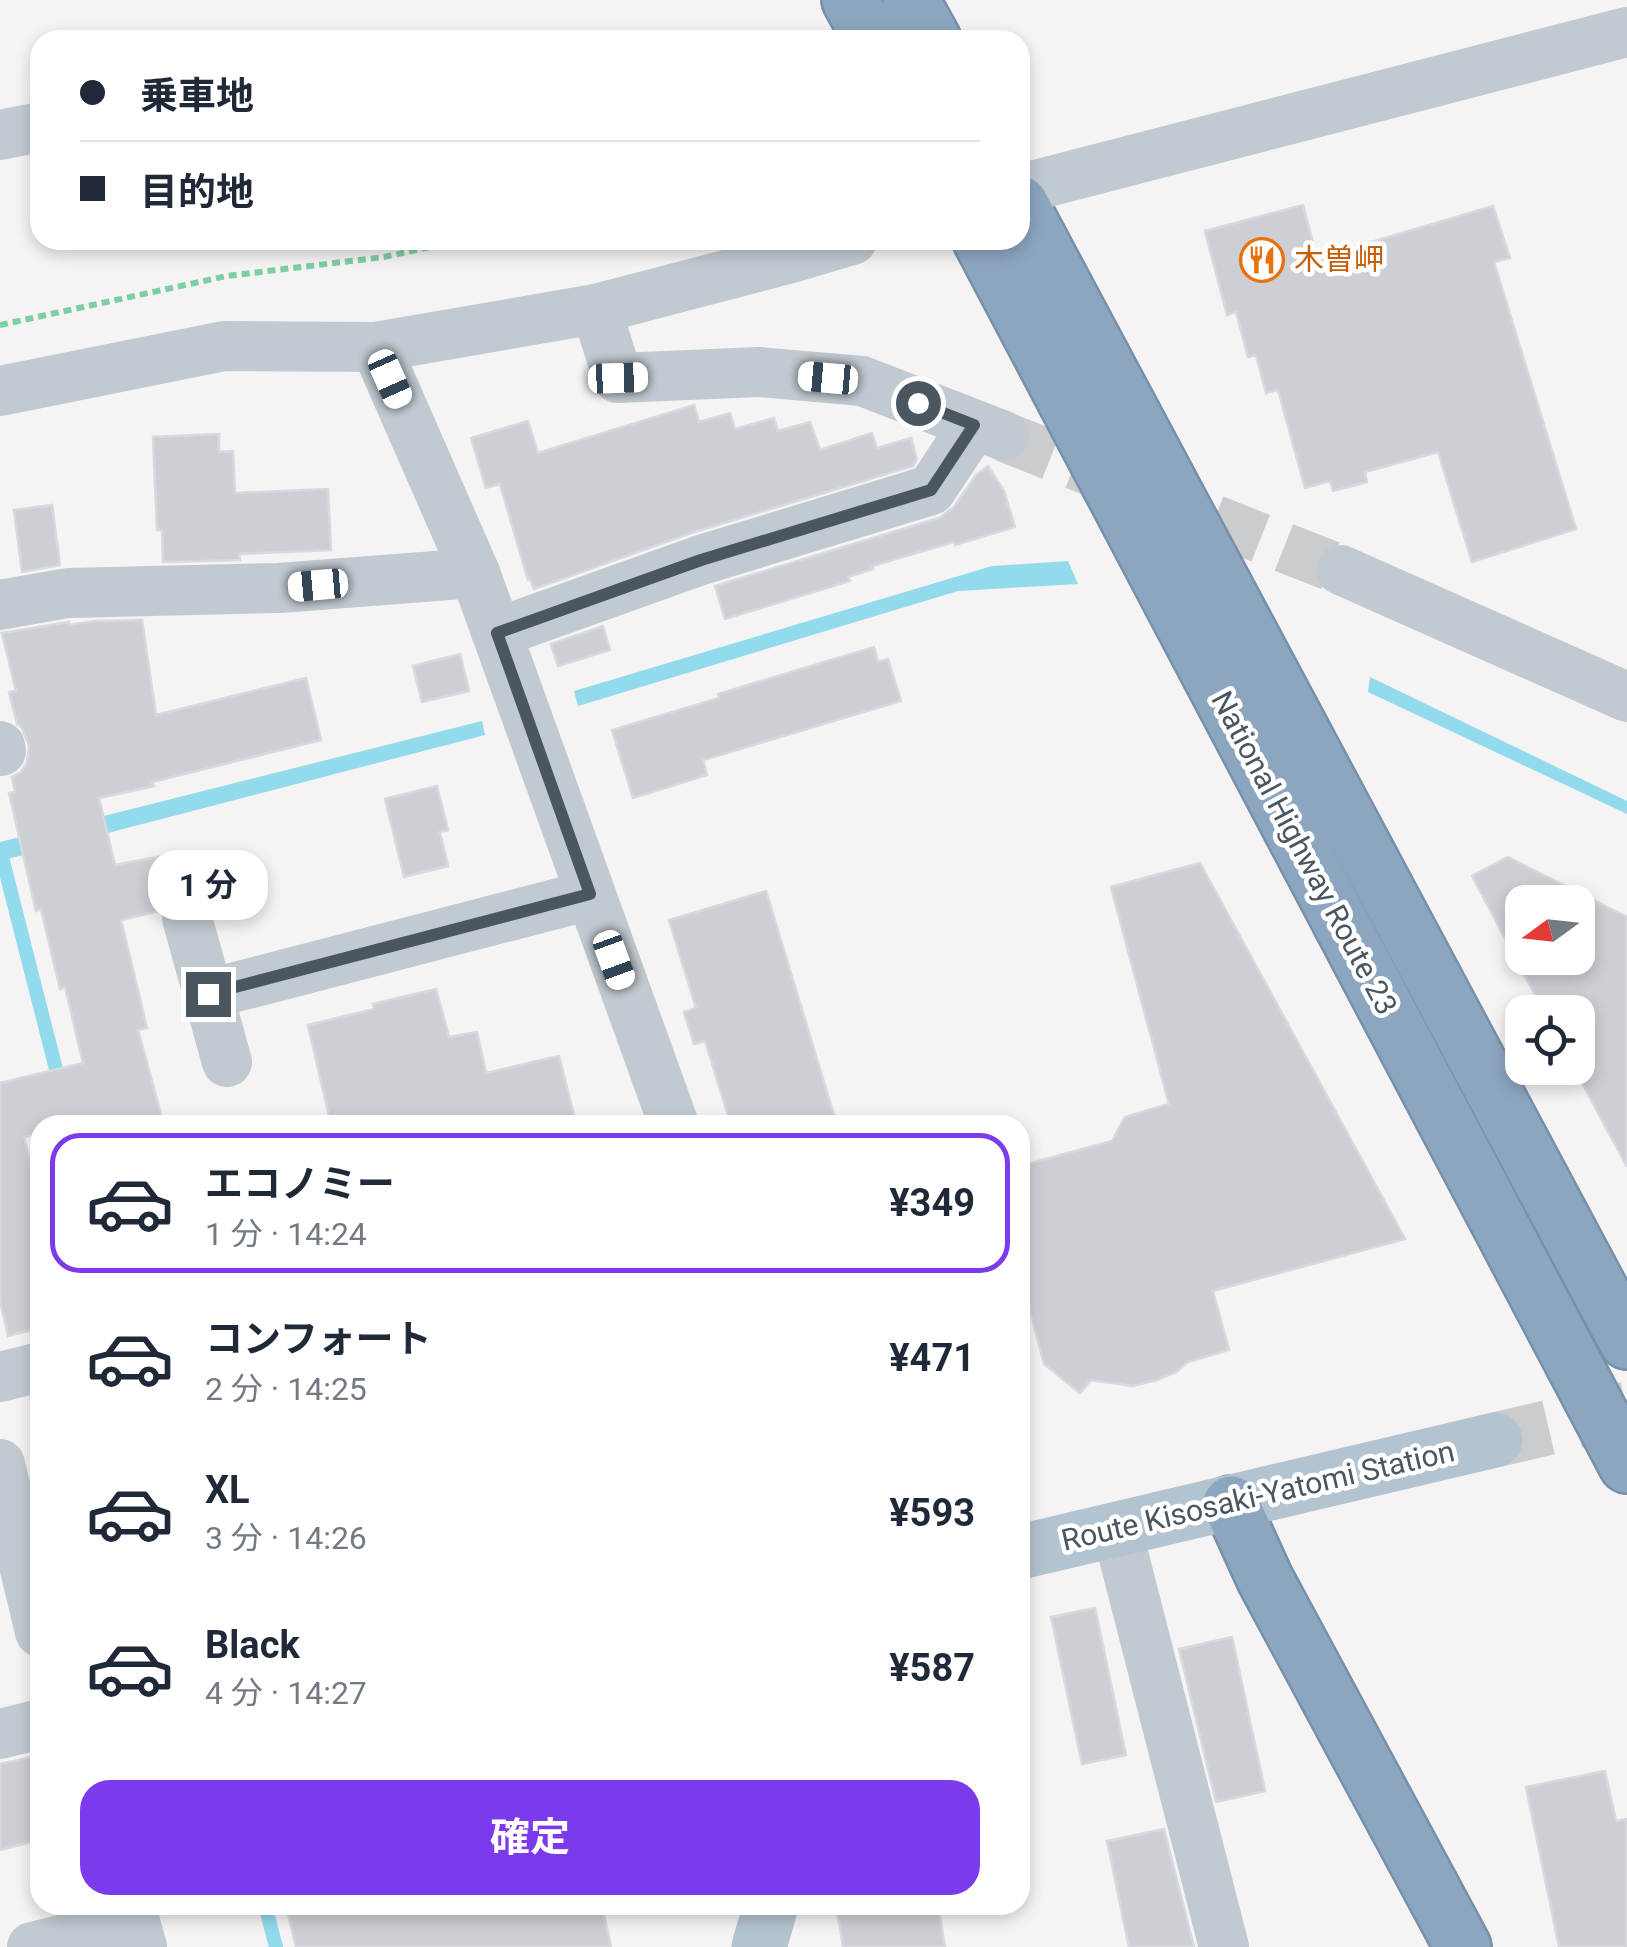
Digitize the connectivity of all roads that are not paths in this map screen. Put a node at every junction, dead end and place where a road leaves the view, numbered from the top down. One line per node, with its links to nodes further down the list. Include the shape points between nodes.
1 (850, 0): 3 (highway)
2 (911, 0): 4 (highway)
3 (866, 30)
4 (928, 30)
5 (1627, 32): 8 (street)
6 (30, 129): 7 (street)
7 (0, 134)
8 (1030, 186)
9 (1030, 223): 25 (highway, National Highway Route 23)
10 (818, 250): 12 (street)
11 (986, 250): 30 (highway, National Highway Route 23)
12 (596, 309): 13 (street); 18 (street, via 618,378 760,372 862,381 989,431 931,490 701,560)
13 (376, 346): 14 (street, via 224,346); 16 (street)
14 (0, 391)
15 (1341, 570): 19 (street)
16 (475, 573): 17 (street, via 280,588 68,592); 18 (street)
17 (0, 606)
18 (497, 633): 20 (street)
19 (1627, 697)
20 (590, 894): 22 (street); 24 (street)
21 (187, 918): 22 (street)
22 (208, 994): 23 (street)
23 (226, 1062)
24 (670, 1115)
25 (1627, 1341)
26 (30, 1370): 27 (street)
27 (0, 1377)
28 (1495, 1440): 31 (main road, Route Kisosaki-Yatomi Station)
29 (0, 1464): 34 (street)
30 (1627, 1466)
31 (1231, 1504): 32 (main road, Route Kisosaki-Yatomi Station); 42 (highway)
32 (1116, 1530): 33 (main road, Route Kisosaki-Yatomi Station); 41 (street)
33 (1030, 1550)
34 (30, 1590)
35 (30, 1726): 36 (street)
36 (0, 1734)
37 (768, 1915): 40 (main road)
38 (32, 1947): 39 (street, via 135,1922)
39 (142, 1947)
40 (759, 1947)
41 (1224, 1947)
42 (1463, 1947)

